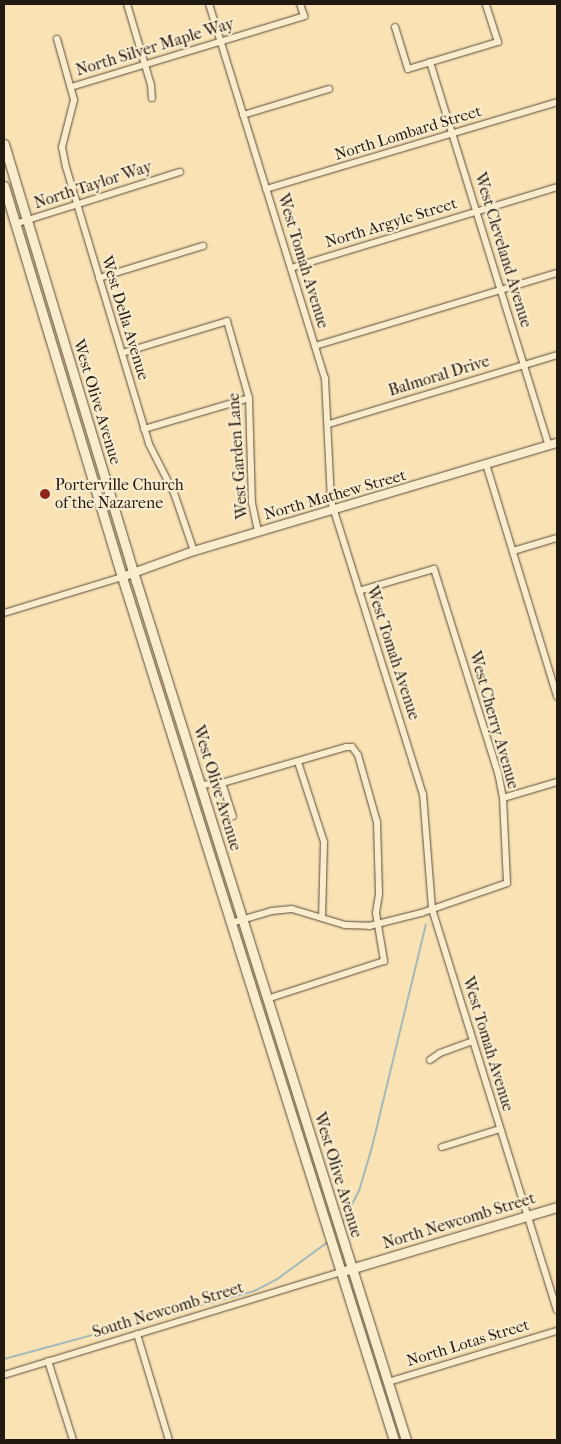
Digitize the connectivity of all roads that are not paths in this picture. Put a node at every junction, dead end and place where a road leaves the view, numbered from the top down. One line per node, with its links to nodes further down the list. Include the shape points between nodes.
1 (127, 4): 9 (street)
2 (209, 4): 7 (street, West Tomah Avenue)
3 (300, 4): 7 (street, North Silver Maple Way, via 304,16)
4 (486, 4): 8 (street, via 498,42)
5 (396, 27): 8 (street, via 408,69)
6 (57, 39): 10 (street, West Della Avenue)
7 (221, 41): 9 (street, North Silver Maple Way); 14 (street, West Tomah Avenue)
8 (430, 62): 15 (street, West Cleveland Avenue)
9 (145, 64): 10 (street, North Silver Maple Way); 12 (street)
10 (71, 87): 21 (street, West Della Avenue, via 74,108 62,153)
11 (329, 88): 14 (street)
12 (152, 98)
13 (557, 102): 15 (street, North Lombard Street)
14 (244, 115): 20 (street, West Tomah Avenue)
15 (452, 134): 20 (street, North Lombard Street); 22 (street, West Cleveland Avenue)
16 (4, 144): 23 (main road, West Olive Avenue)
17 (180, 172): 21 (street, North Taylor Way)
18 (4, 186): 24 (main road, West Olive Avenue)
19 (557, 187): 22 (street, North Argyle Street)
20 (266, 189): 26 (street, West Tomah Avenue)
21 (76, 203): 23 (street, North Taylor Way); 28 (street, West Della Avenue)
22 (477, 212): 26 (street, North Argyle Street); 29 (street, West Cleveland Avenue)
23 (27, 221): 24 (street, North Taylor Way); 45 (main road, West Olive Avenue)
24 (15, 224): 46 (main road, West Olive Avenue)
25 (204, 246): 28 (street)
26 (291, 268): 30 (street, West Tomah Avenue)
27 (557, 272): 29 (street)
28 (99, 278): 31 (street, West Della Avenue)
29 (501, 290): 30 (street); 33 (street, West Cleveland Avenue)
30 (315, 346): 35 (street, West Tomah Avenue, via 327,386)
31 (122, 353): 34 (street, West Garden Lane, via 227,321); 36 (street, West Della Avenue)
32 (557, 355): 33 (street, Balmoral Drive)
33 (524, 365): 35 (street, Balmoral Drive); 38 (street, West Cleveland Avenue)
34 (249, 398): 36 (street); 41 (street, West Garden Lane, via 252,503)
35 (329, 424): 40 (street, West Tomah Avenue, via 330,486)
36 (144, 429): 43 (street, West Della Avenue, via 155,458 174,492)
37 (557, 443): 38 (street, North Mathew Street)
38 (548, 446): 39 (street, North Mathew Street)
39 (486, 464): 40 (street, North Mathew Street); 44 (street)
40 (334, 510): 41 (street, North Mathew Street); 47 (street, West Tomah Avenue)
41 (258, 532): 43 (street, North Mathew Street)
42 (557, 538): 44 (street)
43 (194, 551): 45 (street, North Mathew Street)
44 (513, 552): 49 (street)
45 (133, 573): 46 (street, North Mathew Street); 53 (main road, West Olive Avenue)
46 (122, 577): 48 (street); 59 (main road, West Olive Avenue)
47 (359, 591): 54 (street, West Cherry Avenue, via 434,569 496,765); 56 (street, West Tomah Avenue, via 423,794)
48 (4, 613)
49 (557, 696)
50 (298, 762): 52 (street); 57 (street, via 324,842); 60 (street, via 346,747 352,747 358,755 378,834)
51 (557, 782): 54 (street)
52 (222, 783): 53 (street); 55 (street)
53 (200, 785): 58 (main road, West Olive Avenue)
54 (503, 798): 56 (street, West Cherry Avenue, via 507,883)
55 (233, 816)
56 (432, 909): 60 (street); 62 (street, West Tomah Avenue)
57 (322, 917): 58 (street, via 284,909); 60 (street, via 351,926)
58 (242, 920): 59 (street); 61 (main road, West Olive Avenue)
59 (231, 923): 69 (main road, West Olive Avenue)
60 (378, 925): 61 (street, via 384,961)
61 (267, 999): 68 (main road, West Olive Avenue)
62 (473, 1041): 63 (street, via 440,1052); 64 (street, West Tomah Avenue)
63 (430, 1060)
64 (500, 1129): 65 (street); 67 (street, West Tomah Avenue)
65 (442, 1147)
66 (557, 1207): 67 (main road, North Newcomb Street)
67 (528, 1216): 68 (main road, North Newcomb Street); 70 (street, West Tomah Avenue)
68 (352, 1269): 69 (main road, North Newcomb Street); 75 (main road, West Olive Avenue)
69 (341, 1272): 72 (street, South Newcomb Street); 79 (main road, West Olive Avenue)
70 (557, 1310)
71 (557, 1330): 75 (street, North Lotas Street)
72 (137, 1334): 73 (street, South Newcomb Street); 78 (street)
73 (48, 1361): 74 (street, South Newcomb Street); 77 (street)
74 (4, 1375)
75 (388, 1382): 76 (main road, West Olive Avenue)
76 (405, 1438): 79 (street)
77 (73, 1440)
78 (169, 1440)
79 (392, 1440)

